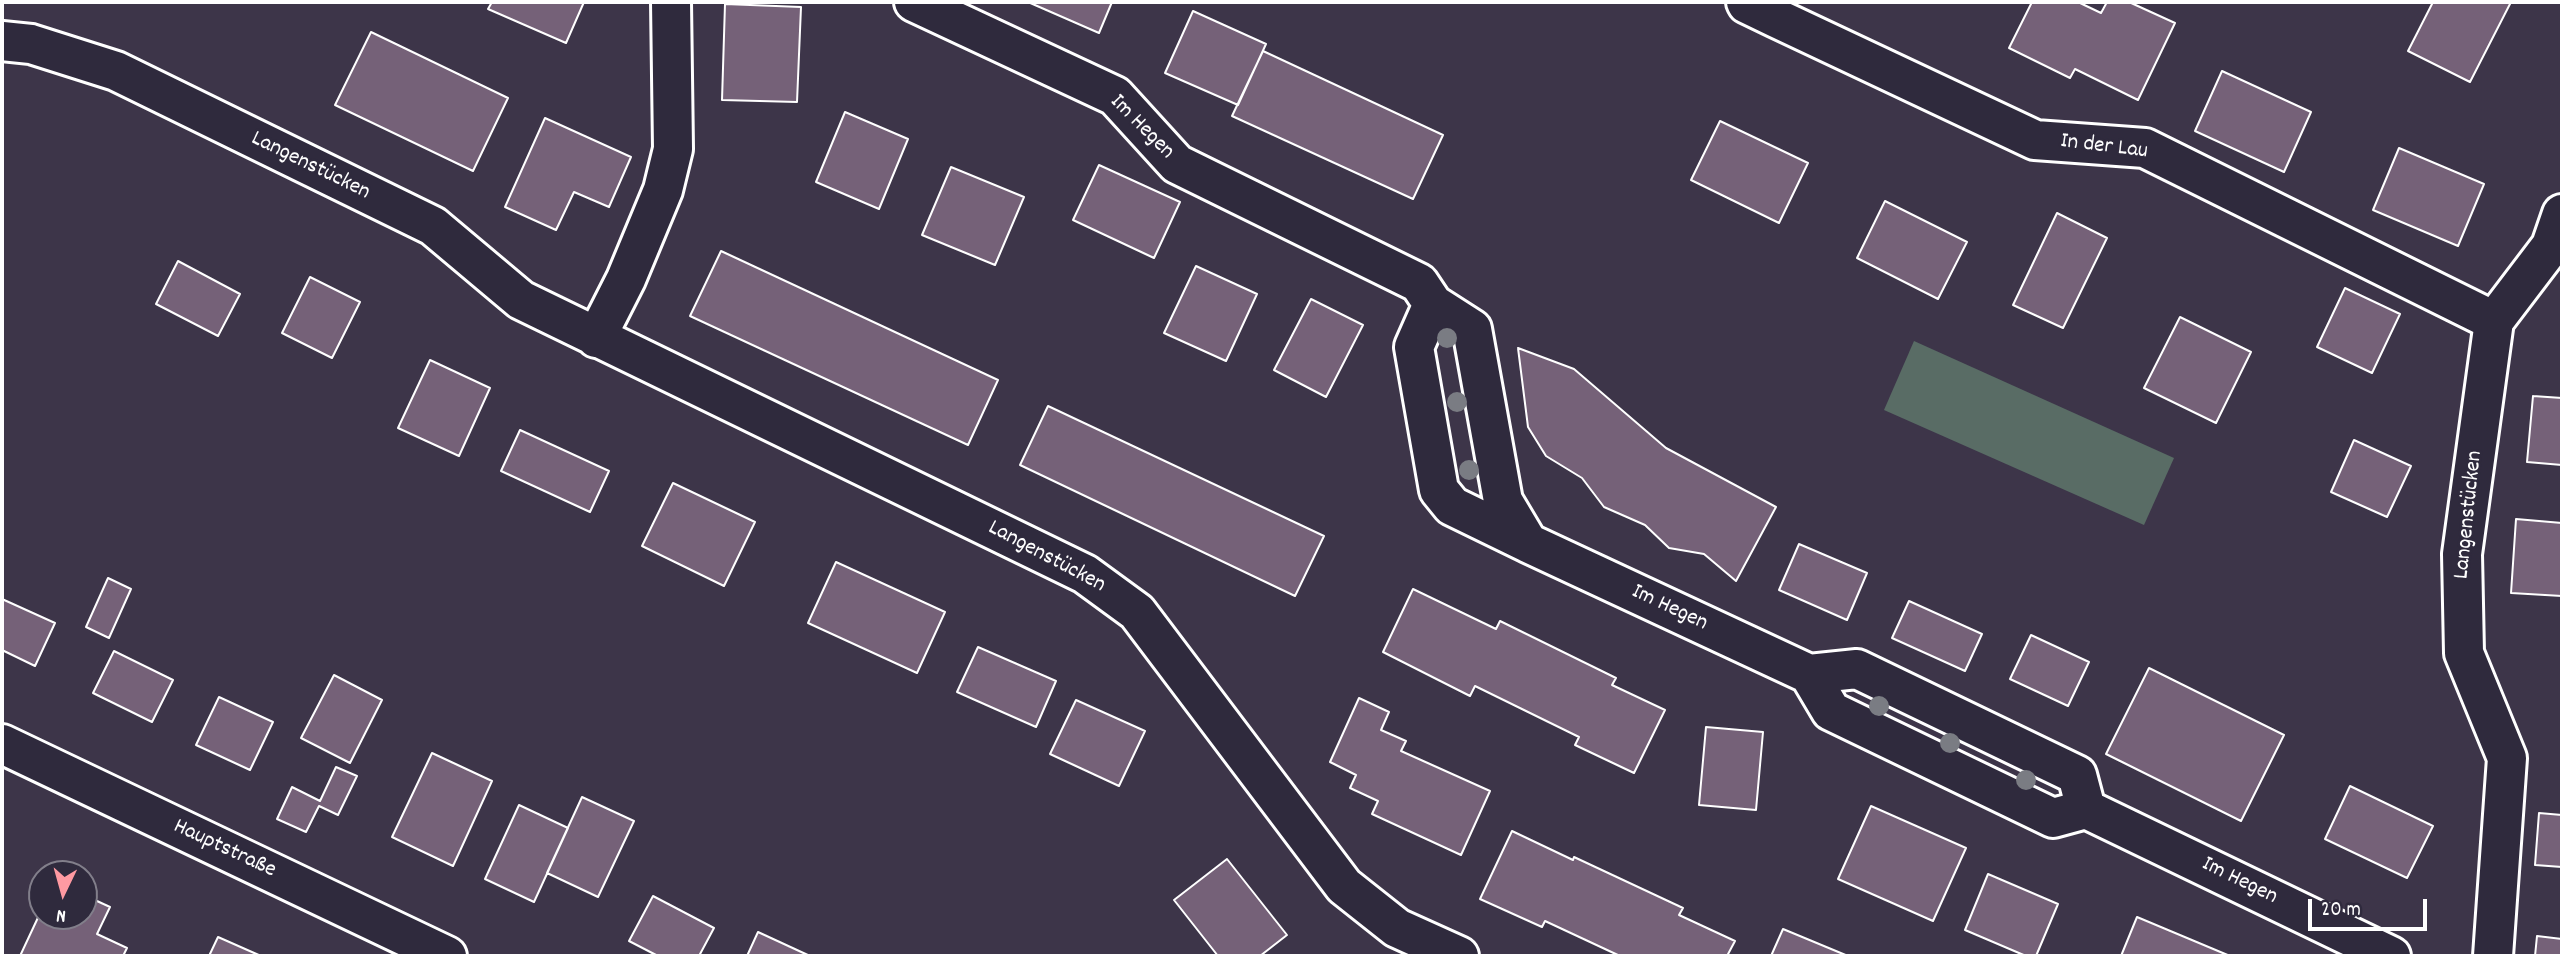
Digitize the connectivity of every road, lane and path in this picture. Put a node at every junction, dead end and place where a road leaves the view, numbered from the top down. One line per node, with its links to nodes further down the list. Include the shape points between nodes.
1 (671, 2): 8 (street, via 673,149 663,190)
2 (914, 2): 6 (street, Im Hegen, via 1115,96 1177,164 1419,283)
3 (1745, 3): 7 (street, In der Lau, via 2035,140 2145,148)
4 (2, 41): 8 (street, Langenstücken, via 31,44 116,71 433,226 521,300)
5 (2562, 214): 7 (street, Langenstücken, via 2551,246)
6 (1433, 304): 9 (street, Im Hegen, via 1472,329 1503,501); 9 (street, Im Hegen, via 1414,346 1439,491 1452,506)
7 (2494, 321): 14 (street, Langenstücken, via 2462,554 2464,653 2507,758)
8 (596, 338): 12 (street, Langenstücken, via 1085,574 1138,612 1344,886 1397,928)
9 (1528, 544): 13 (street, Im Hegen, via 1809,674 1857,669 1894,686 2077,775 2086,808)
10 (2, 744): 11 (street, Hauptstraße)
11 (447, 956)
12 (1459, 956)
13 (2391, 956)
14 (2493, 956)

